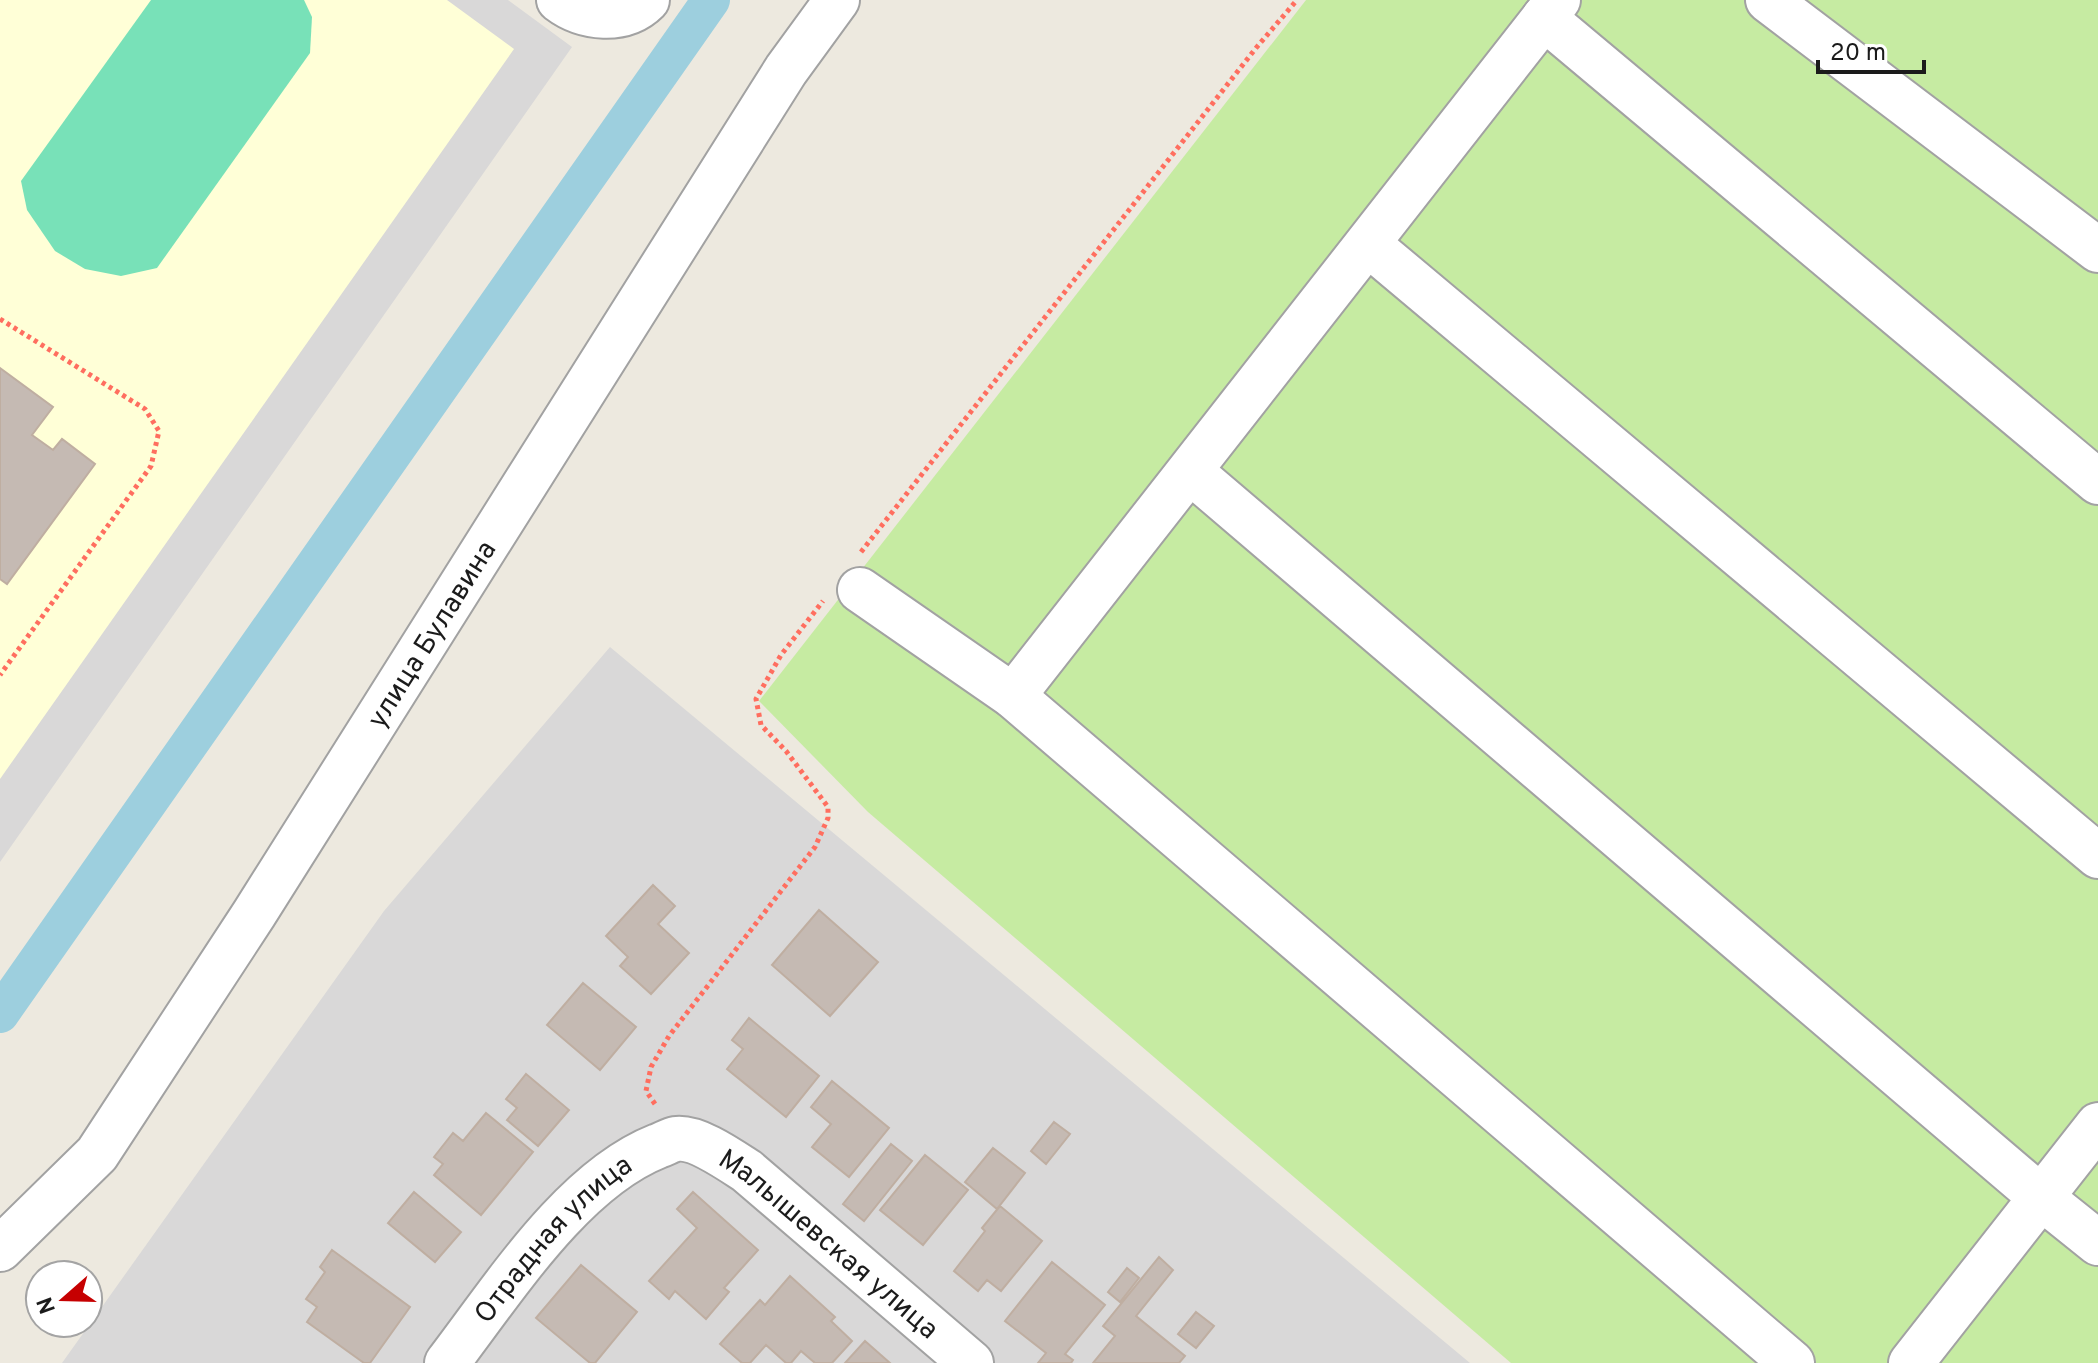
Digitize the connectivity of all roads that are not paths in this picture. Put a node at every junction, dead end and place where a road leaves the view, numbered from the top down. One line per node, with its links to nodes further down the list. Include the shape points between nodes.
1 (559, 0): 2 (street, via 592,15 619,15)
2 (647, 0)
3 (837, 0): 17 (street, улица Булавина, via 786,70 97,1154)
4 (1768, 0): 7 (street)
5 (1551, 9): 6 (street); 9 (street)
6 (1368, 244): 8 (street); 12 (street)
7 (2098, 250)
8 (1191, 472): 11 (street); 15 (street)
9 (2098, 482)
10 (849, 580): 11 (street)
11 (1013, 696): 20 (street)
12 (2098, 856)
13 (2098, 1125): 15 (street)
14 (677, 1138): 18 (street, Отрадная улица, via 632,1156 601,1180 544,1236); 19 (street, Малышевская улица, via 715,1149 747,1171)
15 (2043, 1199): 16 (street); 21 (street)
16 (2098, 1243)
17 (0, 1249)
18 (447, 1363)
19 (971, 1363)
20 (1792, 1363)
21 (1911, 1363)

